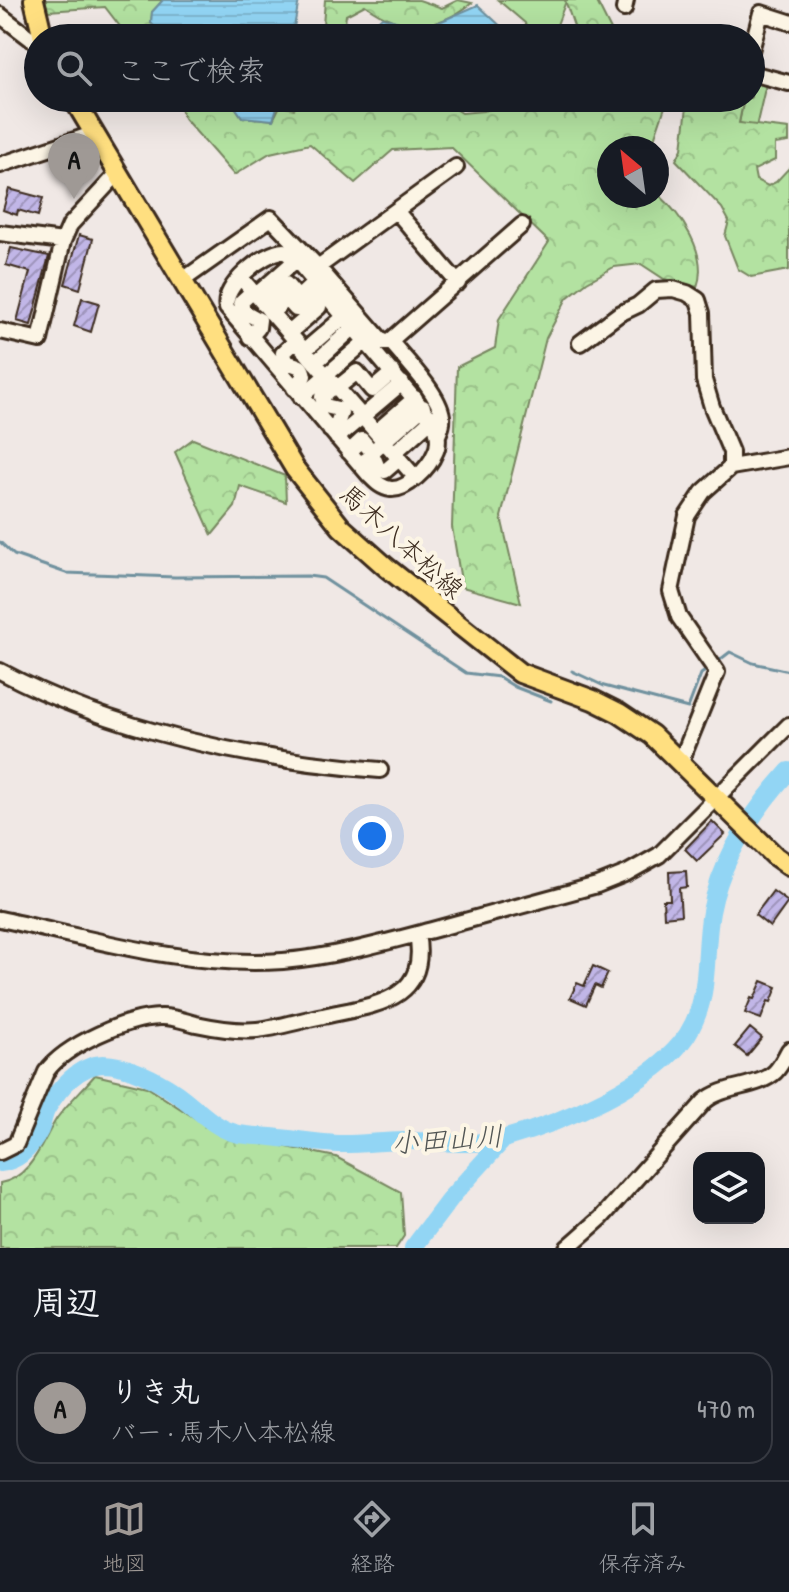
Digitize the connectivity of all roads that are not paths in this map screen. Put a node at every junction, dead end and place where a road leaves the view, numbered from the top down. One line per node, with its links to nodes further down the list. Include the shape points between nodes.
1 (34, 0): 5 (main road)
2 (763, 7): 4 (street)
3 (0, 15): 6 (street)
4 (789, 22)
5 (40, 24)
6 (24, 33)
7 (765, 77): 8 (street)
8 (789, 83)
9 (81, 112): 10 (main road, 馬木八本松線)
10 (93, 134): 11 (street); 13 (main road, 馬木八本松線)
11 (0, 165)
12 (456, 167): 14 (street)
13 (118, 173): 17 (street, via 70,225); 21 (main road, 馬木八本松線)
14 (397, 212): 19 (street); 22 (street)
15 (522, 225): 22 (street)
16 (0, 233): 17 (street)
17 (63, 241): 26 (street, via 40,340)
18 (296, 260): 20 (street, via 290,254 269,254); 23 (street); 24 (street)
19 (318, 267): 21 (street, via 271,218); 29 (street, via 384,343)
20 (241, 278): 24 (street); 27 (street, via 225,302)
21 (183, 280): 49 (main road, 馬木八本松線, via 295,469 341,527 520,673 619,713)
22 (458, 283): 29 (street)
23 (322, 291): 24 (street, via 298,298 286,284); 25 (street); 30 (street)
24 (261, 301): 27 (street, via 241,302 243,311 259,320); 30 (street)
25 (349, 322): 28 (street); 30 (street); 32 (street)
26 (0, 331)
27 (250, 337): 35 (street)
28 (366, 341): 33 (street); 34 (street)
29 (390, 341): 40 (street, via 441,410)
30 (296, 342): 32 (street); 35 (street, via 283,353 287,362 303,370)
31 (580, 343): 45 (street, via 656,290 673,289 698,300 704,380 731,452)
32 (315, 363): 34 (street)
33 (397, 378): 34 (street, via 372,390 357,372); 36 (street); 37 (street)
34 (333, 383): 35 (street); 37 (street); 38 (street, via 322,397 325,406 341,413)
35 (298, 393): 38 (street)
36 (423, 408): 39 (street); 40 (street); 42 (street)
37 (362, 417): 38 (street); 39 (street)
38 (333, 434): 41 (street)
39 (380, 437): 41 (street, via 372,452 362,440); 42 (street)
40 (437, 437): 46 (street, via 434,456)
41 (349, 452): 44 (street)
42 (397, 456): 44 (street, via 385,471 371,457); 46 (street)
43 (789, 457): 45 (street)
44 (360, 465): 46 (street, via 381,487 400,488)
45 (731, 467): 49 (street, via 703,492 687,516 671,591 679,617 717,672)
46 (415, 477)
47 (0, 671): 50 (street, via 97,713 196,742)
48 (789, 725): 51 (street)
49 (681, 761): 51 (main road, 馬木八本松線)
50 (380, 770)
51 (716, 797): 52 (main road, 馬木八本松線); 54 (street, via 659,855 627,873)
52 (789, 866)
53 (0, 919): 54 (street, via 232,962 333,954)
54 (417, 934): 57 (street, via 419,965 414,977 402,992 380,1004 257,1030 164,1016 145,1018 86,1041 53,1061 16,1144)
55 (789, 1050): 56 (street)
56 (783, 1072): 58 (street, via 715,1093)
57 (0, 1152)
58 (567, 1248)

